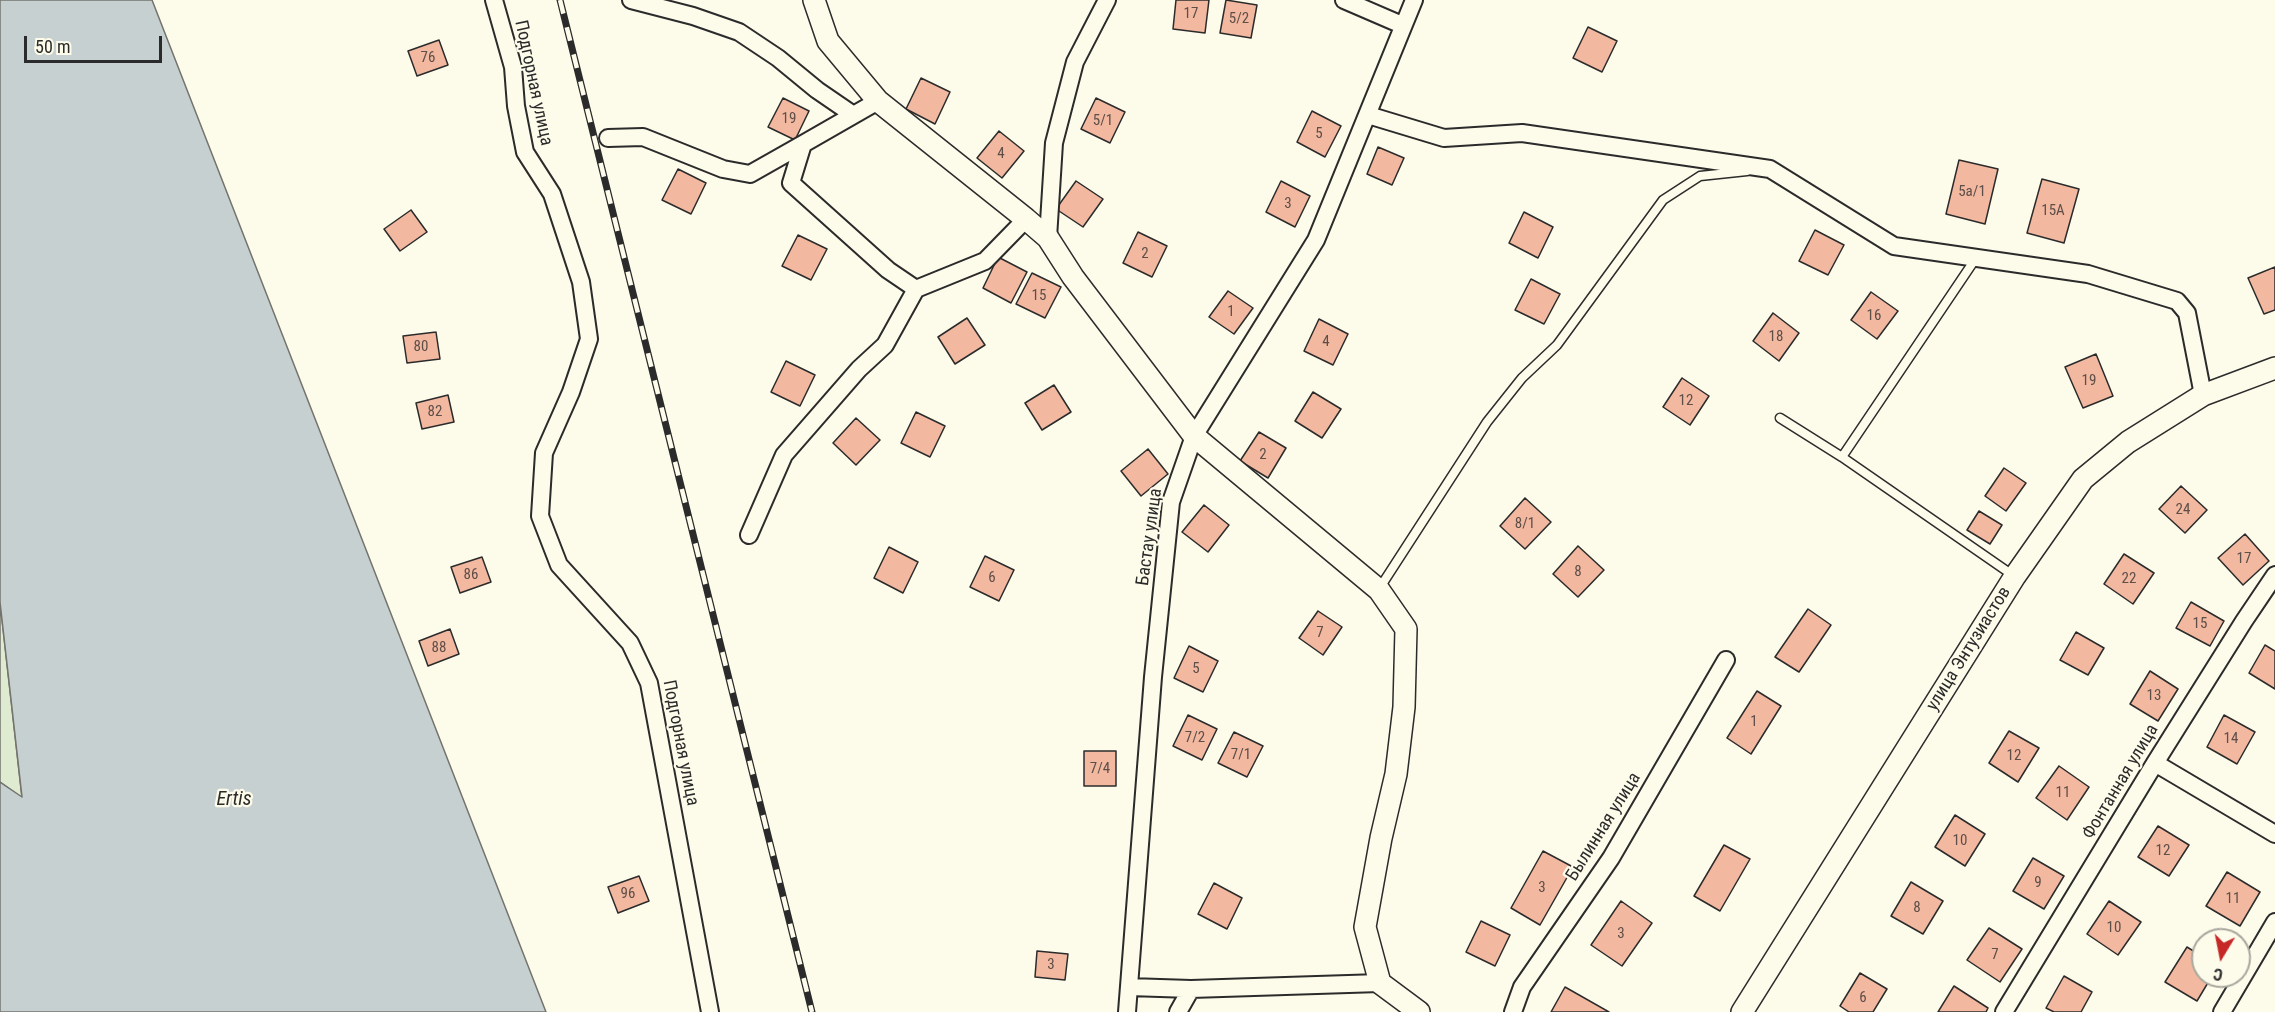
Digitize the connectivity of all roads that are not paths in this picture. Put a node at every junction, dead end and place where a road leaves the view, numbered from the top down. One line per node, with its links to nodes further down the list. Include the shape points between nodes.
1 (494, 0): 34 (street, Подгорная улица, via 513,67 525,152 552,194 581,282 590,339 544,453 540,516 559,565 630,643 649,683)
2 (632, 0): 9 (street, via 740,32)
3 (814, 0): 8 (street, via 828,41)
4 (1107, 0): 15 (street, via 1076,62 1054,143)
5 (1344, 0): 7 (street)
6 (1414, 0): 7 (street, Бастау улица)
7 (1402, 26): 10 (street, Бастау улица)
8 (878, 101): 9 (street); 14 (street)
9 (852, 114): 12 (street)
10 (1368, 115): 13 (street, via 1444,138 1522,133); 21 (street, Бастау улица, via 1316,240)
11 (608, 138): 12 (street, via 643,137 723,169 750,174)
12 (803, 144): 17 (street, via 790,183 888,270)
13 (1770, 169): 16 (street, via 1894,246); 26 (lane, via 1700,176 1663,200 1557,345 1522,378 1487,422)
14 (1026, 219): 15 (street); 17 (street, via 985,261)
15 (1048, 238): 21 (street, via 1073,277)
16 (1977, 256): 19 (street, via 2088,274 2177,301 2187,313); 22 (lane)
17 (916, 289): 23 (street, via 885,345 784,455)
18 (2275, 368): 19 (street, улица Энтузиастов)
19 (2203, 395): 25 (street, улица Энтузиастов, via 2128,442 2084,479)
20 (1780, 418): 22 (lane)
21 (1194, 436): 26 (street); 32 (street, Бастау улица, via 1171,502)
22 (1842, 457): 25 (lane)
23 (749, 535)
24 (2275, 575): 28 (street, Фонтанная улица)
25 (2015, 576): 39 (street, улица Энтузиастов)
26 (1379, 590): 31 (street, via 1406,629 1404,707 1396,774 1365,927)
27 (1726, 660): 38 (street, Былинная улица, via 1611,858 1522,987)
28 (2156, 763): 29 (street); 40 (street, Фонтанная улица)
29 (2275, 834)
30 (2275, 922): 41 (street)
31 (1380, 983): 33 (street); 37 (street)
32 (1129, 987): 33 (street); 35 (street, Бастау улица)
33 (1191, 989): 36 (street)
34 (710, 1012)
35 (1127, 1012)
36 (1178, 1012)
37 (1419, 1012)
38 (1512, 1012)
39 (1742, 1012)
40 (2004, 1012)
41 (2222, 1012)

